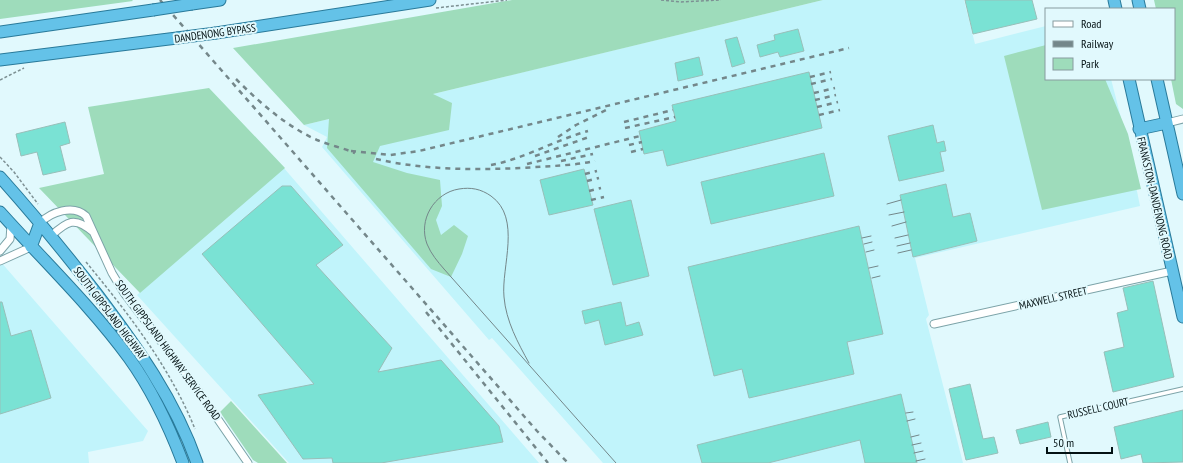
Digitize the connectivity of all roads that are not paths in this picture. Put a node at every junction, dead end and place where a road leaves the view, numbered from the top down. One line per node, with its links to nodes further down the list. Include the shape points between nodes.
1 (220, 0): 3 (highway, bridge)
2 (430, 0): 4 (highway, DANDENONG BYPASS, bridge, via 216,33)
3 (0, 32)
4 (2, 60)
5 (1129, 80): 9 (highway, FRANKSTON-DANDENONG ROAD)
6 (1157, 80): 8 (highway)
7 (1183, 119): 8 (street)
8 (1167, 123): 9 (highway); 11 (highway)
9 (1140, 129): 20 (highway, FRANKSTON-DANDENONG ROAD)
10 (0, 177): 13 (highway, SOUTH GIPPSLAND HIGHWAY)
11 (1183, 194)
12 (0, 212): 14 (highway, SOUTH GIPPSLAND HIGHWAY)
13 (40, 223): 15 (street, SOUTH GIPPSLAND HIGHWAY SERVICE ROAD, via 53,214 75,210 86,216); 16 (highway, SOUTH GIPPSLAND HIGHWAY); 17 (highway)
14 (11, 225): 17 (highway, SOUTH GIPPSLAND HIGHWAY); 18 (street, via 10,239)
15 (95, 234): 16 (street, via 85,226 72,221 64,224); 26 (street, SOUTH GIPPSLAND HIGHWAY SERVICE ROAD, via 124,293 195,386)
16 (51, 236): 17 (highway); 25 (highway, SOUTH GIPPSLAND HIGHWAY, via 146,362 171,403)
17 (31, 247): 19 (street); 24 (highway, SOUTH GIPPSLAND HIGHWAY, via 128,357 163,416)
18 (0, 251)
19 (0, 260)
20 (1178, 269): 21 (highway, FRANKSTON-DANDENONG ROAD); 22 (street, MAXWELL STREET)
21 (1183, 317)
22 (934, 324)
23 (1183, 389): 27 (lane, RUSSELL COURT, via 1060,417)
24 (183, 463)
25 (197, 463)
26 (248, 463)
27 (1070, 463)

